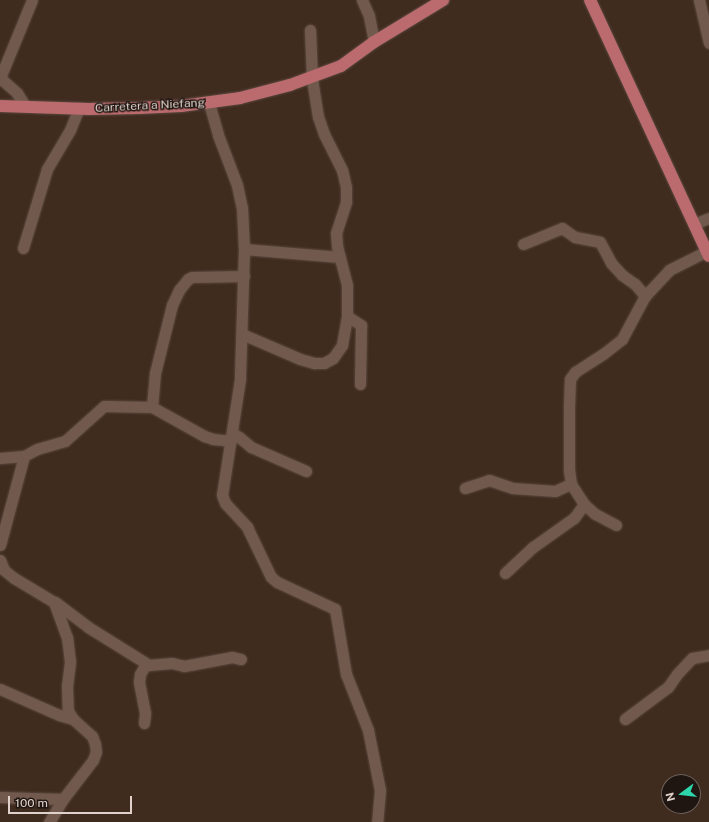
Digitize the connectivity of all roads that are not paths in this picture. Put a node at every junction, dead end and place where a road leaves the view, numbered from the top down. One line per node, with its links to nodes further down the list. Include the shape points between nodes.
1 (32, 0): 11 (street)
2 (362, 0): 7 (street)
3 (369, 0): 7 (street)
4 (442, 0): 9 (main road, Carretera a Niefang)
5 (699, 0): 10 (street)
6 (594, 1): 18 (main road)
7 (369, 16): 9 (street)
8 (310, 30): 12 (street)
9 (374, 42): 12 (main road, Carretera a Niefang, via 341,66)
10 (709, 43)
11 (0, 78): 15 (street, via 17,92)
12 (312, 78): 13 (main road, Carretera a Niefang, via 240,98); 23 (street, via 318,117 342,170 346,187 346,202 336,233)
13 (209, 103): 16 (main road, Carretera a Niefang, via 160,107); 21 (street, via 237,185 242,208)
14 (0, 106): 15 (main road, Carretera a Niefang)
15 (25, 106): 16 (main road, Carretera a Niefang)
16 (79, 108): 20 (street, via 70,130 47,169)
17 (709, 218): 18 (street)
18 (694, 224): 22 (main road)
19 (524, 244): 25 (street, via 562,228 575,237 600,242 611,263)
20 (23, 248)
21 (244, 249): 23 (street); 24 (street)
22 (708, 253): 25 (street, via 669,270)
23 (340, 257): 26 (street, via 347,285)
24 (244, 276): 27 (street); 29 (street, via 192,276 179,290 172,305 155,373)
25 (645, 296): 34 (street, via 622,339 575,372 570,379 568,407)
26 (347, 316): 27 (street, via 342,345 333,358 324,363 300,359); 28 (street, via 361,325)
27 (242, 334): 30 (street, via 240,379)
28 (360, 384)
29 (152, 407): 30 (street, via 204,436 213,439); 31 (street, via 104,406 65,441 37,449)
30 (231, 437): 33 (street, via 239,436 251,447); 52 (street, via 222,495 224,503 247,527 271,577 335,609 346,674 368,730 380,790)
31 (24, 456): 32 (street); 38 (street)
32 (0, 458)
33 (306, 471)
34 (571, 484): 35 (street, via 555,491 512,488 489,480); 36 (street)
35 (465, 488)
36 (584, 504): 37 (street, via 595,514); 40 (street, via 574,518 533,548)
37 (616, 525)
38 (0, 545)
39 (0, 560): 41 (street, via 4,570 14,578)
40 (506, 573)
41 (54, 602): 44 (street); 46 (street, via 67,637 70,662 67,686 68,711)
42 (709, 655): 47 (street, via 692,658 668,687)
43 (241, 659): 44 (street, via 232,657 184,666 172,663 151,666)
44 (146, 664): 48 (street, via 139,682 145,714)
45 (0, 689): 46 (street, via 58,715)
46 (73, 719): 50 (street, via 92,736 96,752 93,760)
47 (625, 719)
48 (144, 723)
49 (0, 796): 50 (street)
50 (63, 799): 51 (street)
51 (49, 822)
52 (377, 822)

